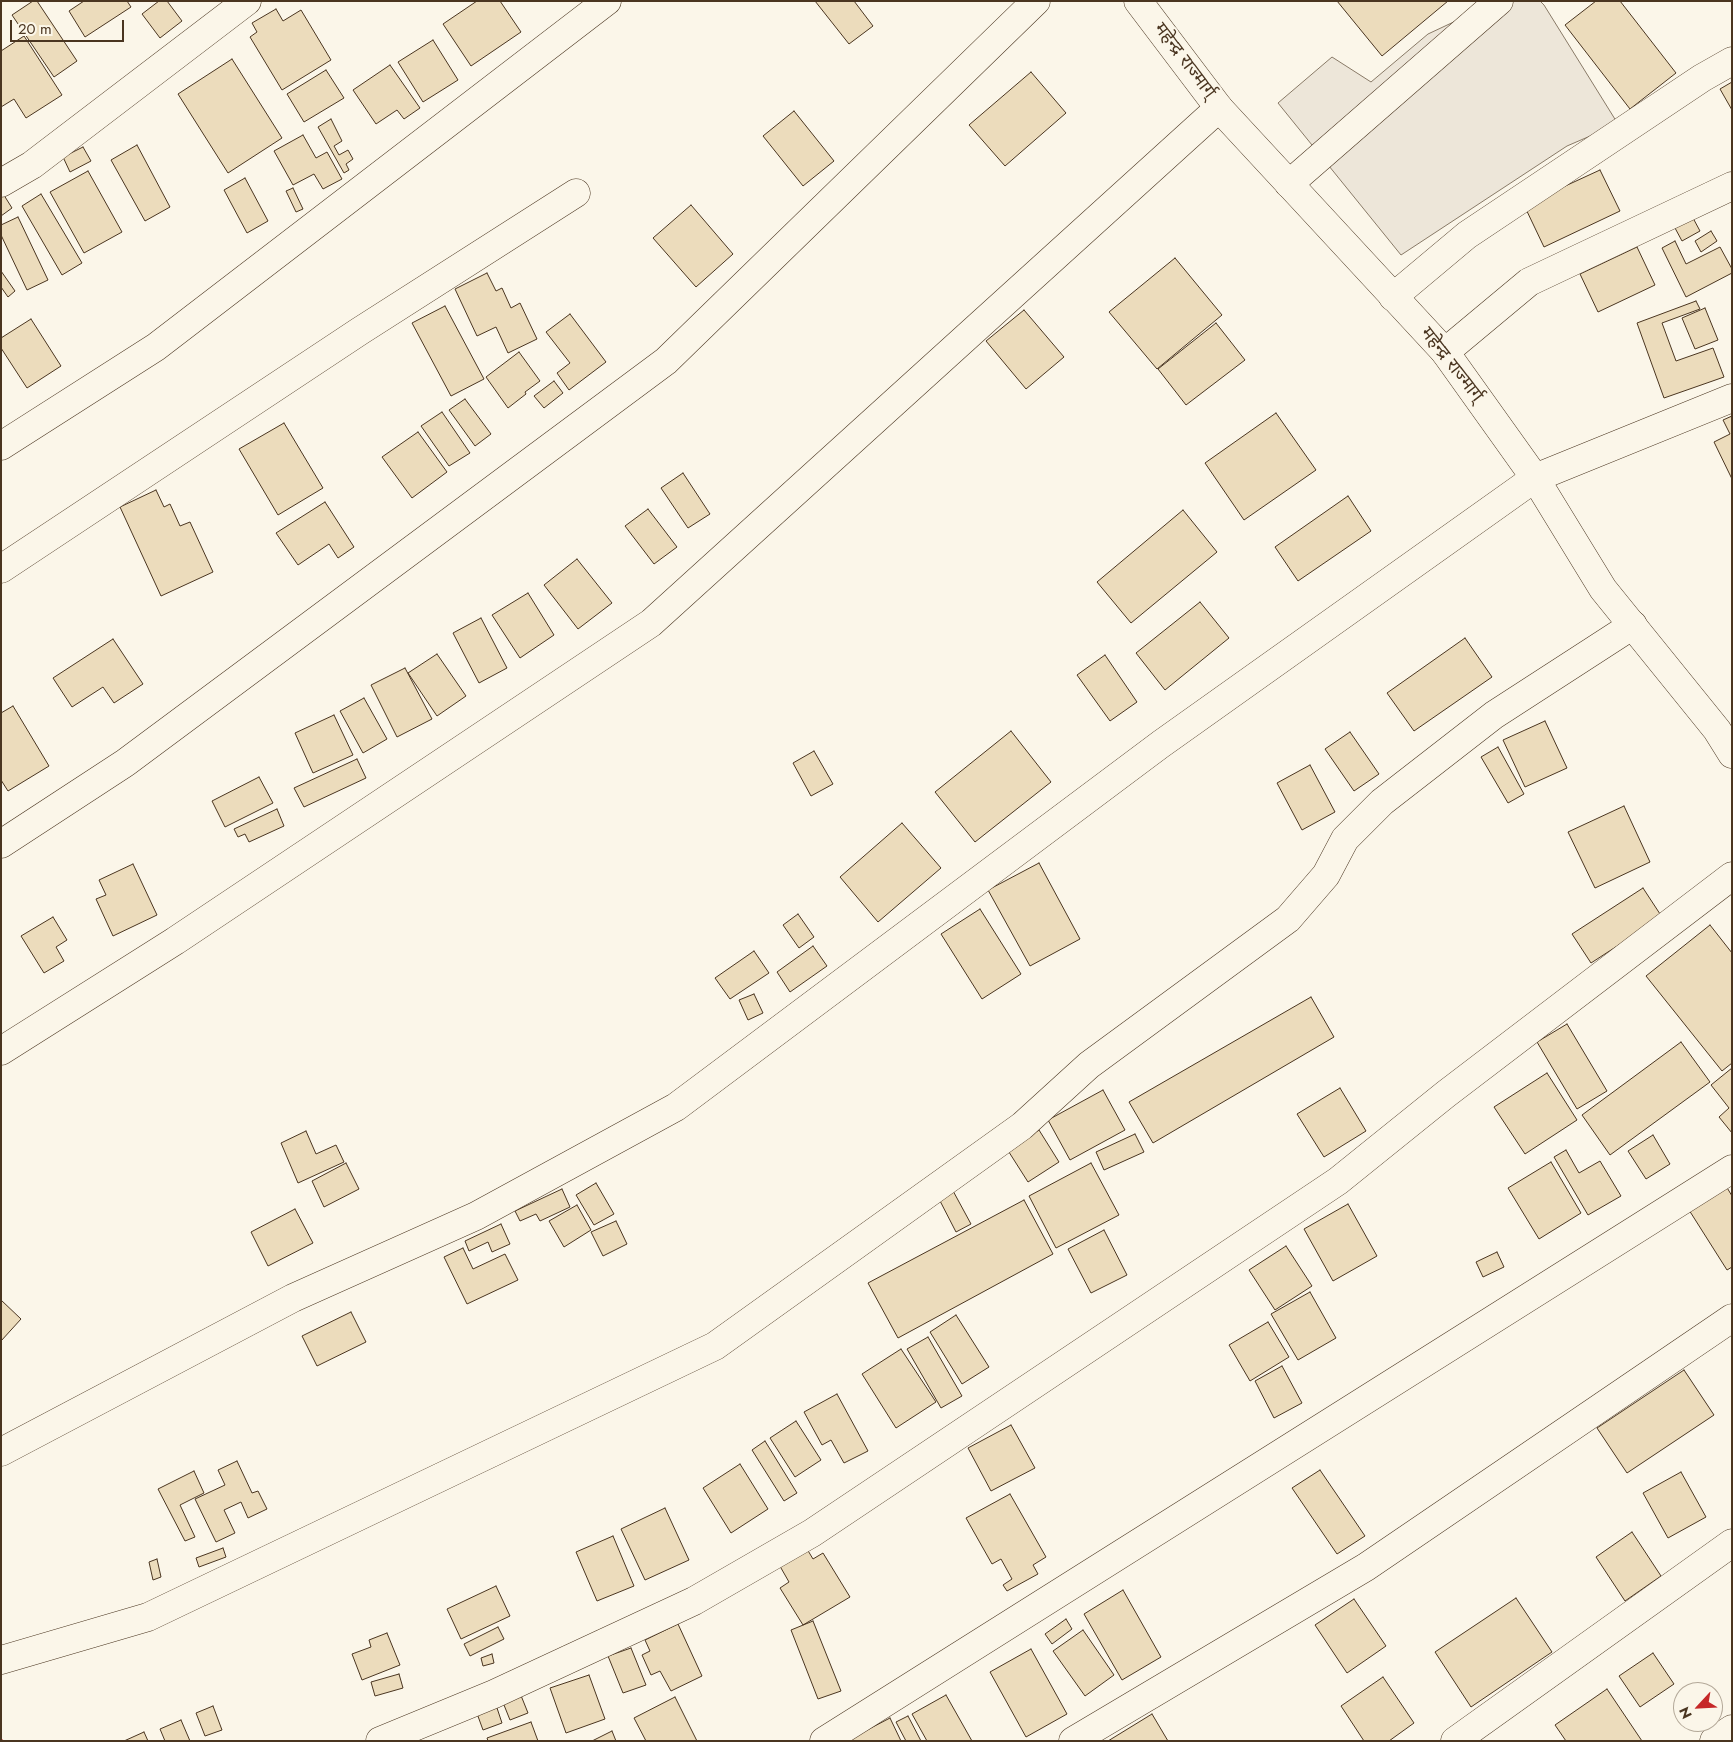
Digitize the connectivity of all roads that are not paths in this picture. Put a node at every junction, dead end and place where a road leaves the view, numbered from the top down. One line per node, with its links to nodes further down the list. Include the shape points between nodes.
1 (247, 1): 8 (main road, via 32,165)
2 (607, 1): 15 (main road, via 156,347)
3 (1036, 1): 21 (main road, via 666,361 125,763)
4 (1138, 1): 7 (main road, महेन्द्र राज्मार्ग्)
5 (1499, 1): 9 (main road)
6 (1732, 61): 12 (main road, via 1466,235)
7 (1219, 108): 9 (main road, महेन्द्र राज्मार्ग्); 23 (main road, via 651,623 183,935)
8 (1, 183)
9 (1289, 184): 12 (main road, महेन्द्र राज्मार्ग्)
10 (1732, 186): 13 (main road, via 1529,282)
11 (576, 193): 17 (main road, via 360,331)
12 (1394, 297): 13 (main road, महेन्द्र राज्मार्ग्)
13 (1445, 352): 16 (main road, महेन्द्र राज्मार्ग्)
14 (1732, 398): 16 (main road)
15 (1, 446)
16 (1535, 478): 18 (main road, महेन्द्र राज्मार्ग्, via 1603,589); 26 (main road, via 1161,744 676,1107 476,1216 293,1298)
17 (1, 569)
18 (1633, 625): 19 (main road, महेन्द्र राज्मार्ग्); 28 (main road, via 1494,715 1382,802 1345,839 1326,875 1288,919 1089,1065 1022,1126 715,1346 148,1617)
19 (1724, 726): 20 (main road, महेन्द्र राज्मार्ग्)
20 (1732, 754)
21 (1, 844)
22 (1732, 876): 30 (main road, via 1446,1094 1338,1182 812,1533 694,1601 494,1694)
23 (1, 1051)
24 (1732, 1169): 31 (main road)
25 (1732, 1318): 32 (main road, via 1366,1567)
26 (1, 1452)
27 (1732, 1543): 33 (main road)
28 (1, 1660)
29 (1732, 1729): 34 (main road)
30 (380, 1741)
31 (824, 1741)
32 (1072, 1741)
33 (1455, 1741)
34 (1714, 1741)

